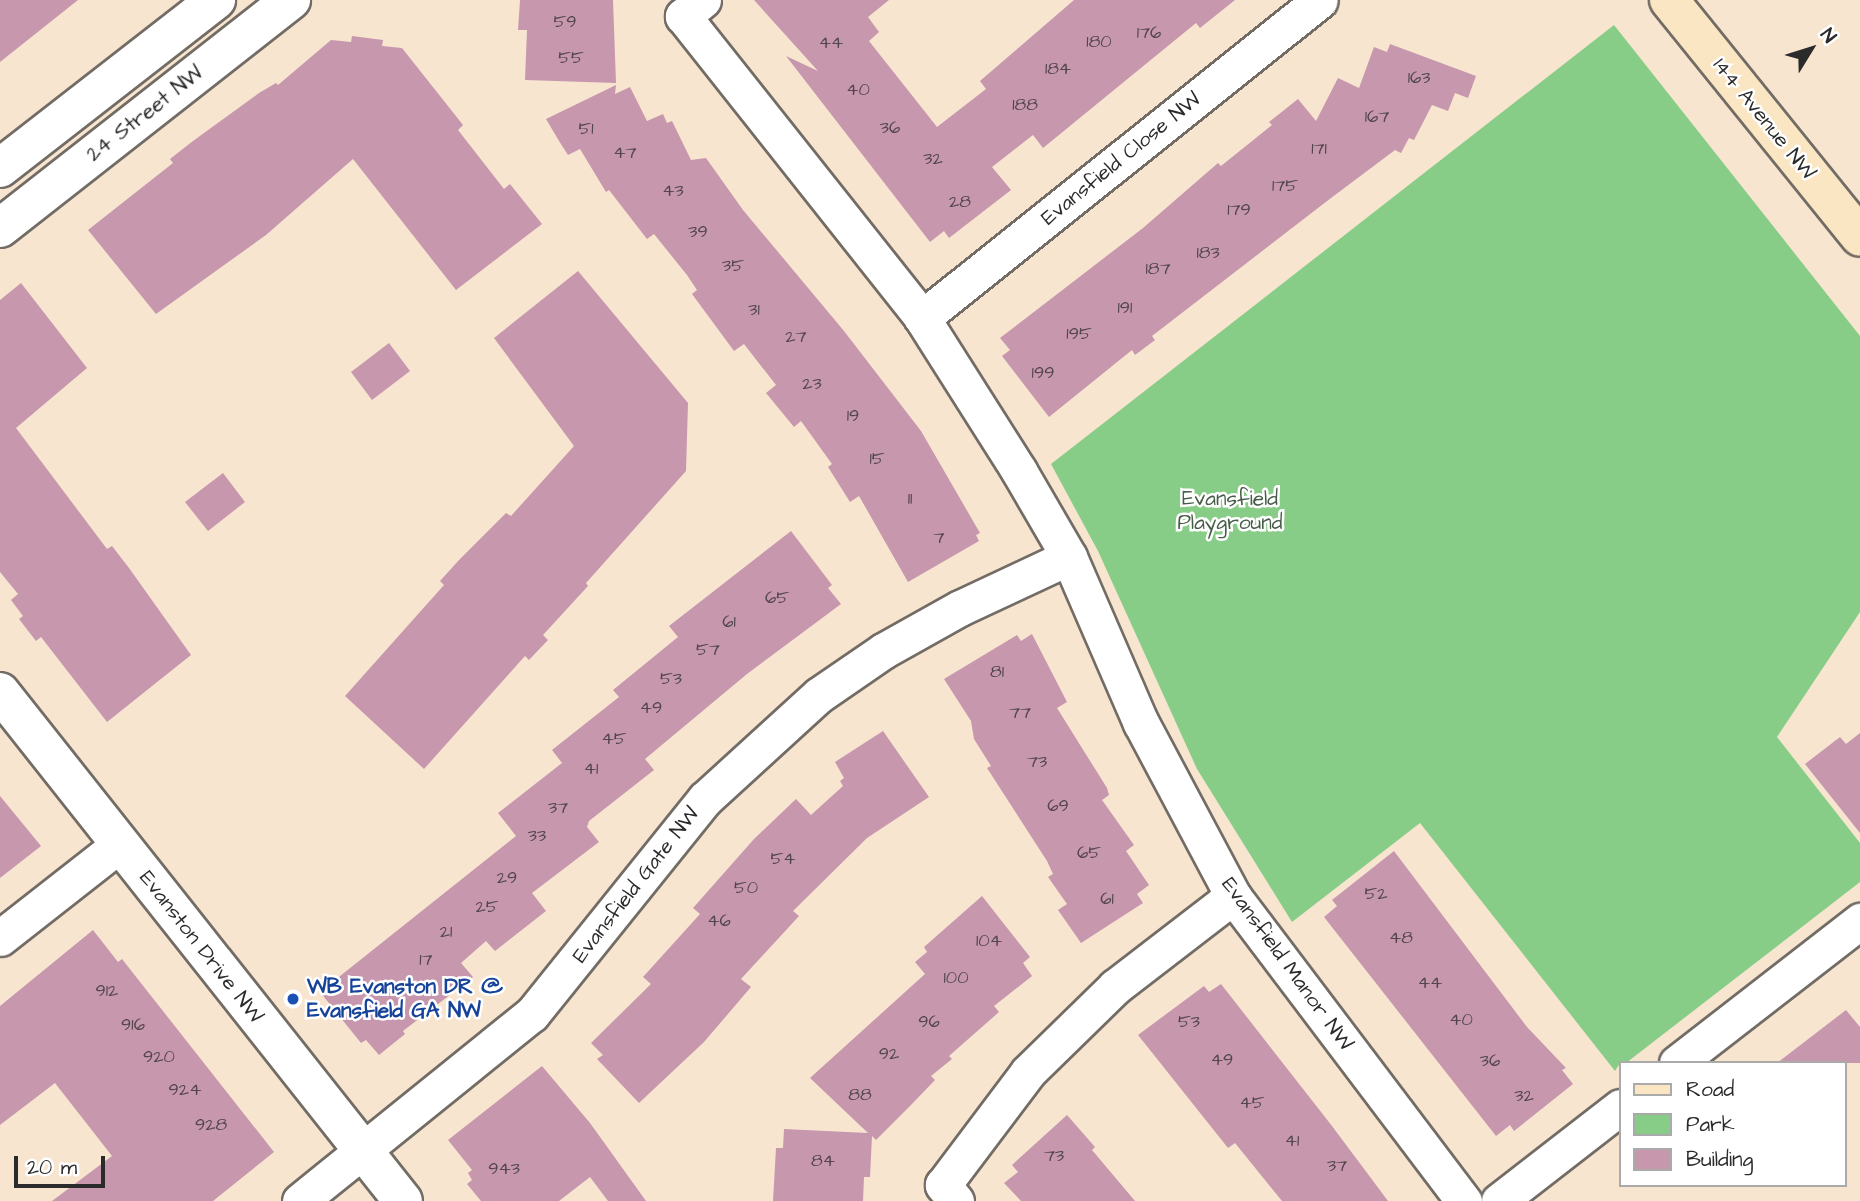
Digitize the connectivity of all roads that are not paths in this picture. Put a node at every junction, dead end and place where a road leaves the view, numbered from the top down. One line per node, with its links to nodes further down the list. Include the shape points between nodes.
1 (216, 0): 6 (street)
2 (291, 0): 7 (street, 24 Street NW)
3 (703, 0): 9 (street, via 683,16)
4 (1320, 0): 9 (street, Evansfield Close NW)
5 (1669, 0): 8 (main road, 144 Avenue NW)
6 (0, 168)
7 (0, 229)
8 (1860, 237)
9 (922, 318): 10 (street)
10 (1069, 557): 13 (street, Evansfield Manor NW, via 1141,723); 18 (street, Evansfield Gate NW, via 960,608 883,651 819,695 705,799 532,1014)
11 (0, 692): 12 (street, Evanston Drive NW)
12 (120, 844): 15 (street); 18 (street, Evanston Drive NW)
13 (1233, 897): 21 (street, via 1115,987 1028,1072 943,1185); 22 (street, Evansfield Manor NW)
14 (1860, 921): 16 (street)
15 (0, 938)
16 (1681, 1061)
17 (1618, 1109): 23 (street)
18 (363, 1151): 19 (street, Evansfield Gate NW); 20 (street, Evanston Drive NW)
19 (300, 1201)
20 (402, 1201)
21 (956, 1201)
22 (1465, 1201)
23 (1499, 1201)

